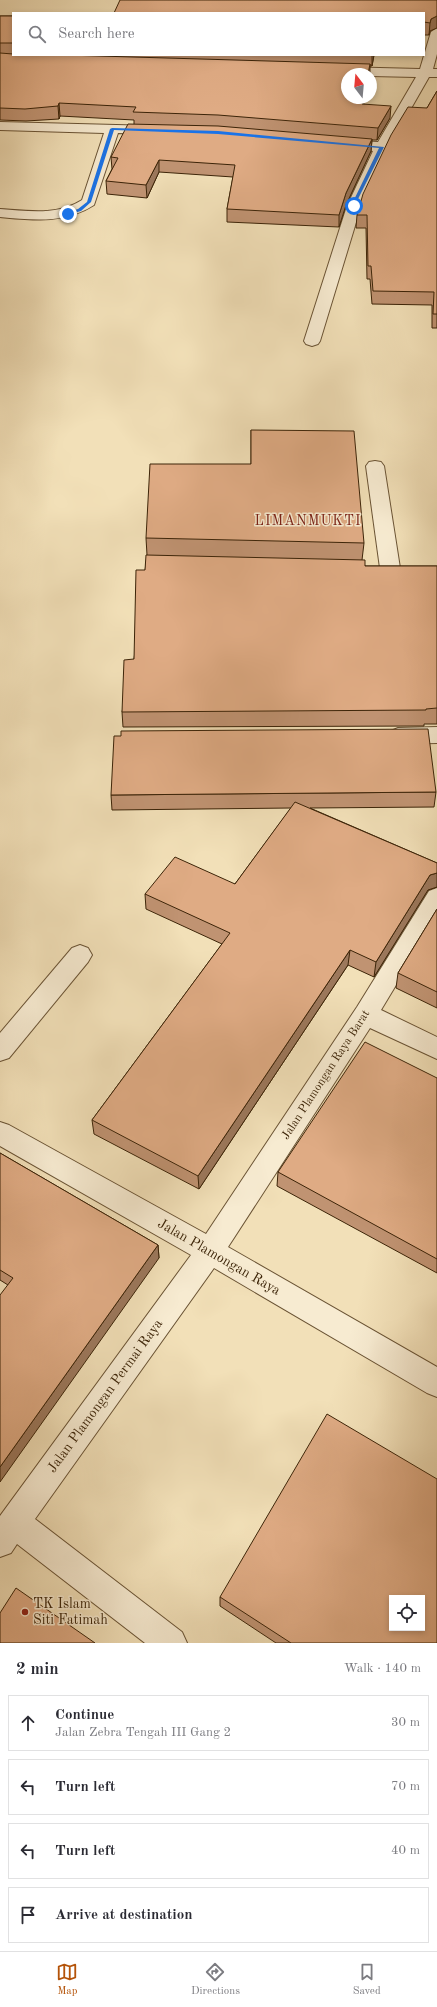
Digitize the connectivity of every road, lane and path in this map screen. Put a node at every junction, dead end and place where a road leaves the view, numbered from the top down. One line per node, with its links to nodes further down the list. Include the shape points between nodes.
1 (437, 32): 3 (street)
2 (324, 70): 3 (street)
3 (431, 73): 8 (street)
4 (0, 126): 5 (street)
5 (112, 129): 6 (street); 9 (street, via 89,202 80,210 53,216)
6 (168, 130)
7 (326, 142): 8 (street)
8 (382, 147): 10 (street, via 354,206)
9 (0, 213)
10 (312, 341)
11 (375, 466): 12 (street)
12 (390, 568)
13 (437, 735): 14 (street)
14 (382, 736)
15 (437, 897): 17 (street, Jalan Plamongan Raya Barat)
16 (80, 955): 19 (street)
17 (366, 1014): 18 (street); 21 (street, Jalan Plamongan Raya Barat)
18 (437, 1049)
19 (0, 1051)
20 (0, 1133): 21 (street, Jalan Plamongan Raya)
21 (210, 1251): 22 (street, Jalan Plamongan Raya); 23 (street, Jalan Plamongan Permai Raya)
22 (437, 1383)
23 (7, 1532): 24 (street)
24 (171, 1643)

